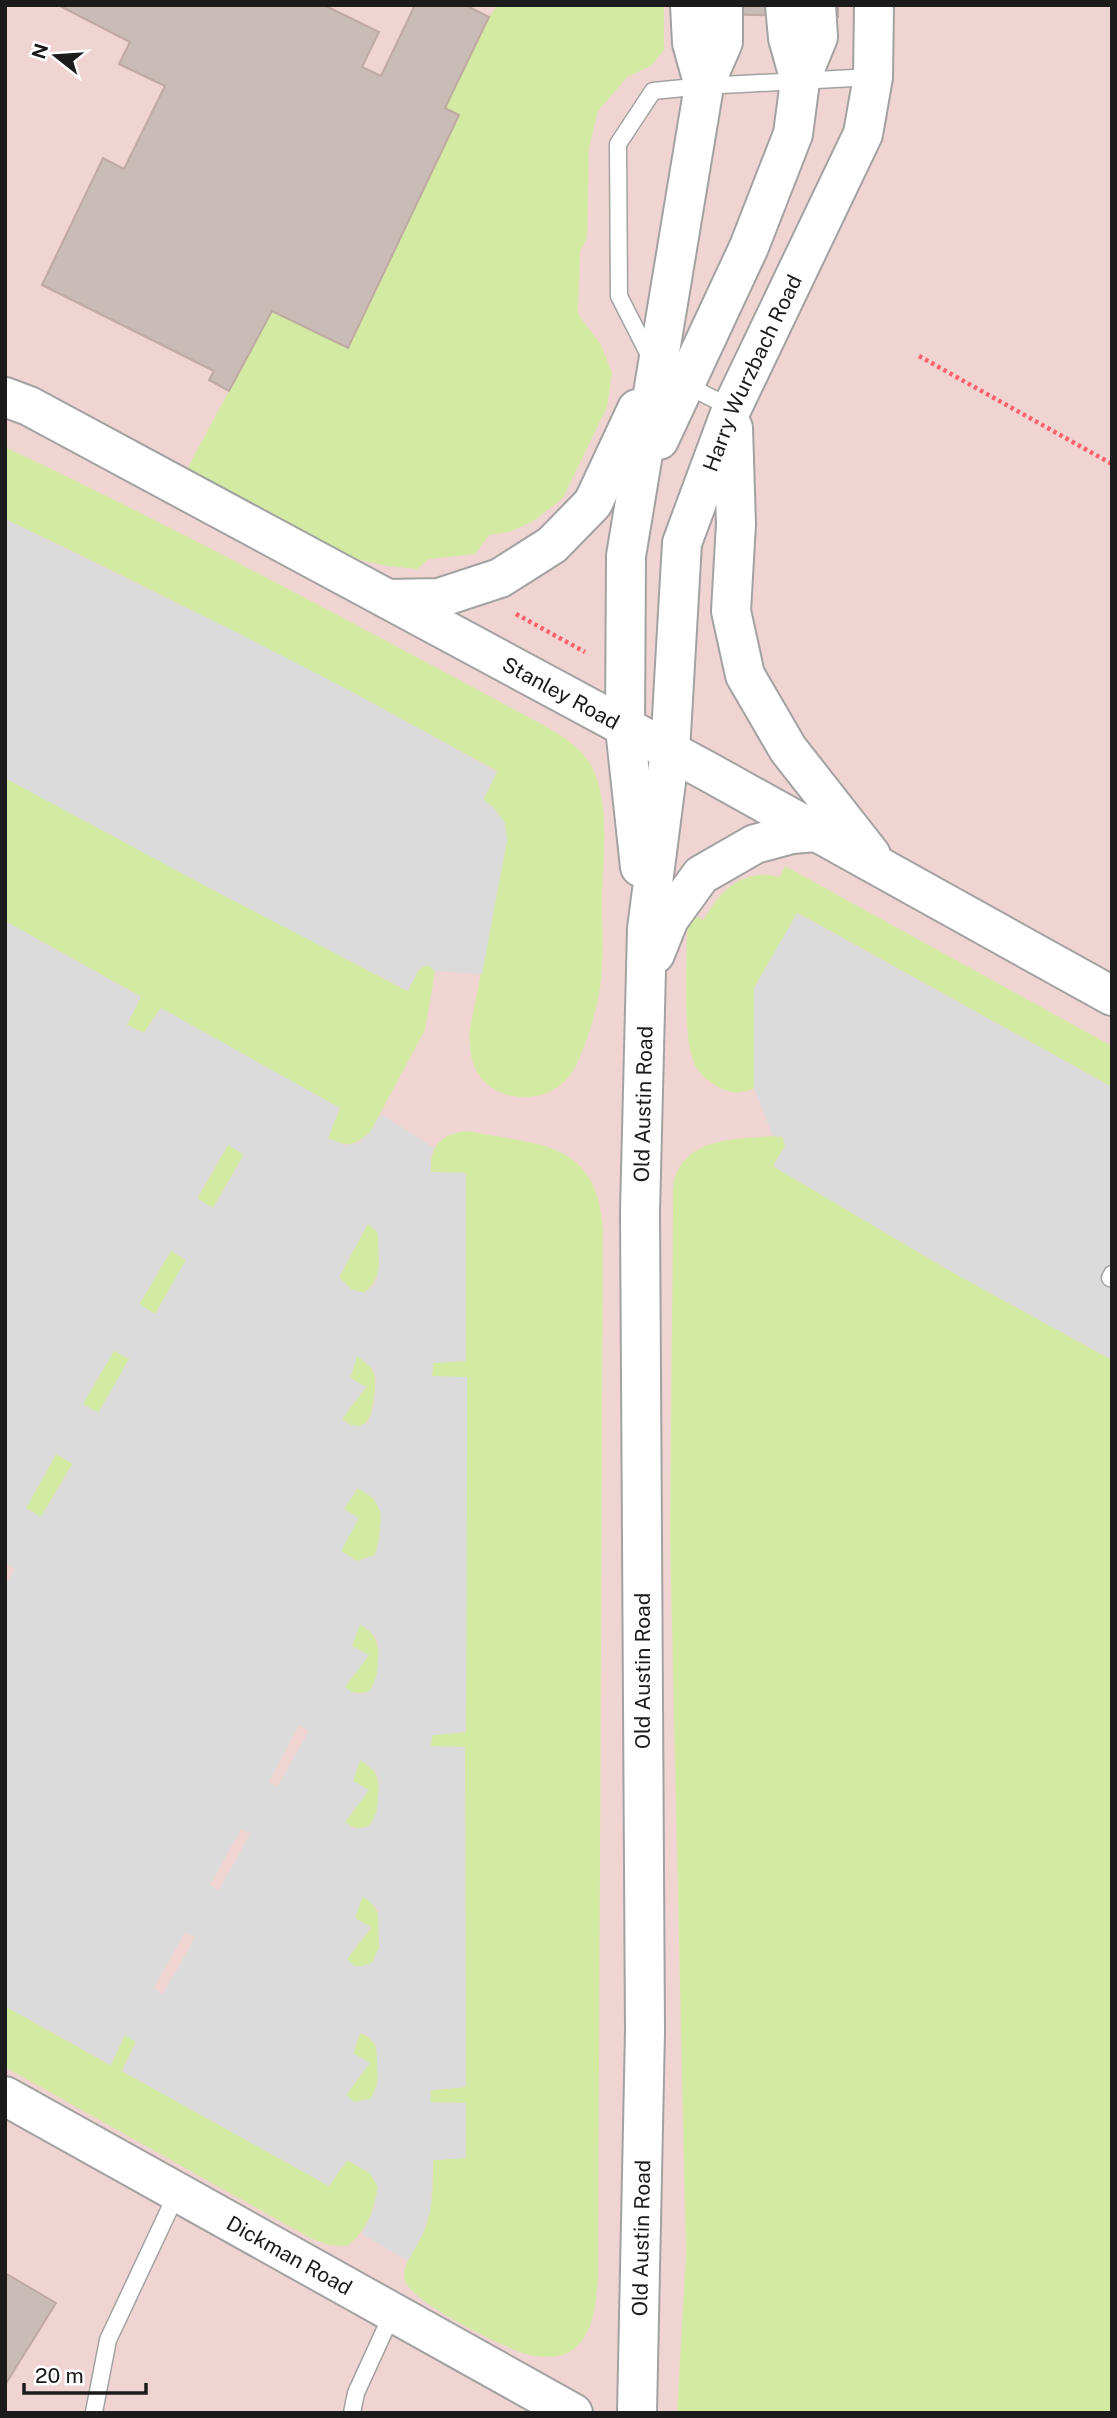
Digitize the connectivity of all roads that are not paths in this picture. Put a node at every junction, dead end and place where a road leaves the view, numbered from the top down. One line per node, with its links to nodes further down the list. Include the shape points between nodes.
1 (691, 5): 8 (street, via 692,43)
2 (723, 5): 8 (street, via 723,42)
3 (785, 5): 7 (street)
4 (816, 5): 7 (street, via 818,37)
5 (874, 5): 6 (street, Harry Wurzbach Road)
6 (873, 77): 7 (lane); 11 (street, Harry Wurzbach Road, via 863,134)
7 (800, 81): 8 (lane); 9 (street, via 793,134 749,247)
8 (704, 86): 9 (street); 9 (lane, via 653,91 618,144 619,296)
9 (670, 377): 11 (lane); 12 (street, via 593,503 552,545 500,578 439,598); 13 (street, via 637,488 626,556)
10 (5, 397): 12 (street, Stanley Road)
11 (732, 408): 14 (street, Harry Wurzbach Road, via 682,543); 16 (street, via 736,524 732,611 745,675 788,749)
12 (387, 599): 13 (street, Stanley Road)
13 (625, 728): 14 (street, Stanley Road); 17 (street, Old Austin Road)
14 (670, 751): 15 (street, Stanley Road); 17 (street, Old Austin Road)
15 (816, 832): 16 (street, Stanley Road); 18 (street, via 755,844 701,875 669,919)
16 (881, 868): 19 (street, Stanley Road)
17 (647, 929): 18 (street, Old Austin Road)
18 (646, 979): 26 (street, Old Austin Road, via 640,1212 645,2031)
19 (1112, 996)
20 (5, 2096): 21 (street, Dickman Road)
21 (177, 2193): 22 (street, Dickman Road); 23 (lane, via 108,2340)
22 (393, 2312): 24 (lane, via 356,2393); 25 (street, Dickman Road)
23 (94, 2412)
24 (352, 2413)
25 (573, 2413)
26 (637, 2413)

